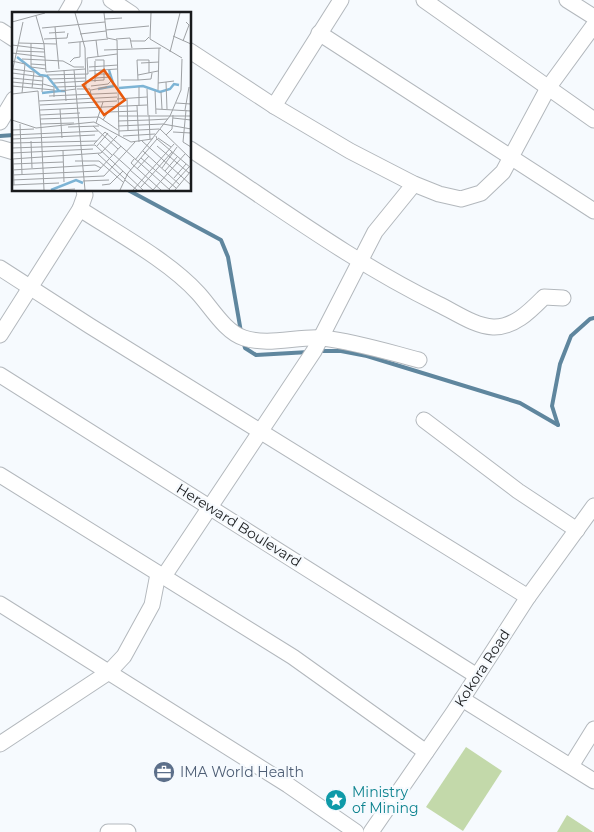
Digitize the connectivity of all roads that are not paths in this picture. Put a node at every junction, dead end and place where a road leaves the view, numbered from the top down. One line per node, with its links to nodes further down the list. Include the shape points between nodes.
1 (74, 0): 6 (street)
2 (111, 0): 7 (street)
3 (341, 0): 11 (street)
4 (424, 0): 14 (street)
5 (567, 0): 8 (street)
6 (67, 12)
7 (129, 12)
8 (594, 17)
9 (594, 25): 14 (street)
10 (0, 30): 12 (street)
11 (319, 33): 16 (street); 20 (street)
12 (12, 38)
13 (191, 52): 16 (street)
14 (548, 88): 17 (street); 20 (street)
15 (12, 102): 18 (street)
16 (274, 106): 21 (street)
17 (594, 120)
18 (0, 122)
19 (191, 151): 24 (street)
20 (512, 156): 21 (street, via 502,172 481,193 461,199); 23 (street)
21 (414, 184): 24 (street, via 375,232)
22 (86, 196): 26 (street); 29 (street, via 197,291 230,330 242,338 263,341)
23 (594, 211)
24 (360, 263): 27 (street, via 466,318 493,327 512,324 547,296); 29 (street)
25 (0, 268): 26 (street)
26 (29, 288): 28 (street); 33 (street)
27 (563, 298)
28 (0, 335)
29 (321, 338): 30 (street); 33 (street)
30 (419, 360)
31 (0, 374): 35 (street, Hereward Boulevard)
32 (424, 420): 37 (street, via 518,491)
33 (260, 431): 35 (street); 39 (street)
34 (0, 476): 38 (street)
35 (210, 506): 38 (street); 42 (street, Hereward Boulevard)
36 (594, 506): 37 (street, Kokora Road)
37 (577, 530): 39 (street, Kokora Road)
38 (161, 575): 41 (street, via 140,630 124,656); 46 (street, via 326,679)
39 (528, 597): 42 (street, Kokora Road)
40 (0, 604): 41 (street)
41 (109, 672): 45 (street); 51 (street)
42 (477, 676): 43 (street, Kokora Road)
43 (462, 699): 46 (street, Kokora Road); 47 (street)
44 (594, 729): 47 (street)
45 (0, 744)
46 (426, 752): 52 (street, Kokora Road)
47 (572, 766): 48 (street)
48 (594, 780)
49 (108, 832): 50 (street)
50 (128, 832)
51 (356, 832)
52 (371, 832)

